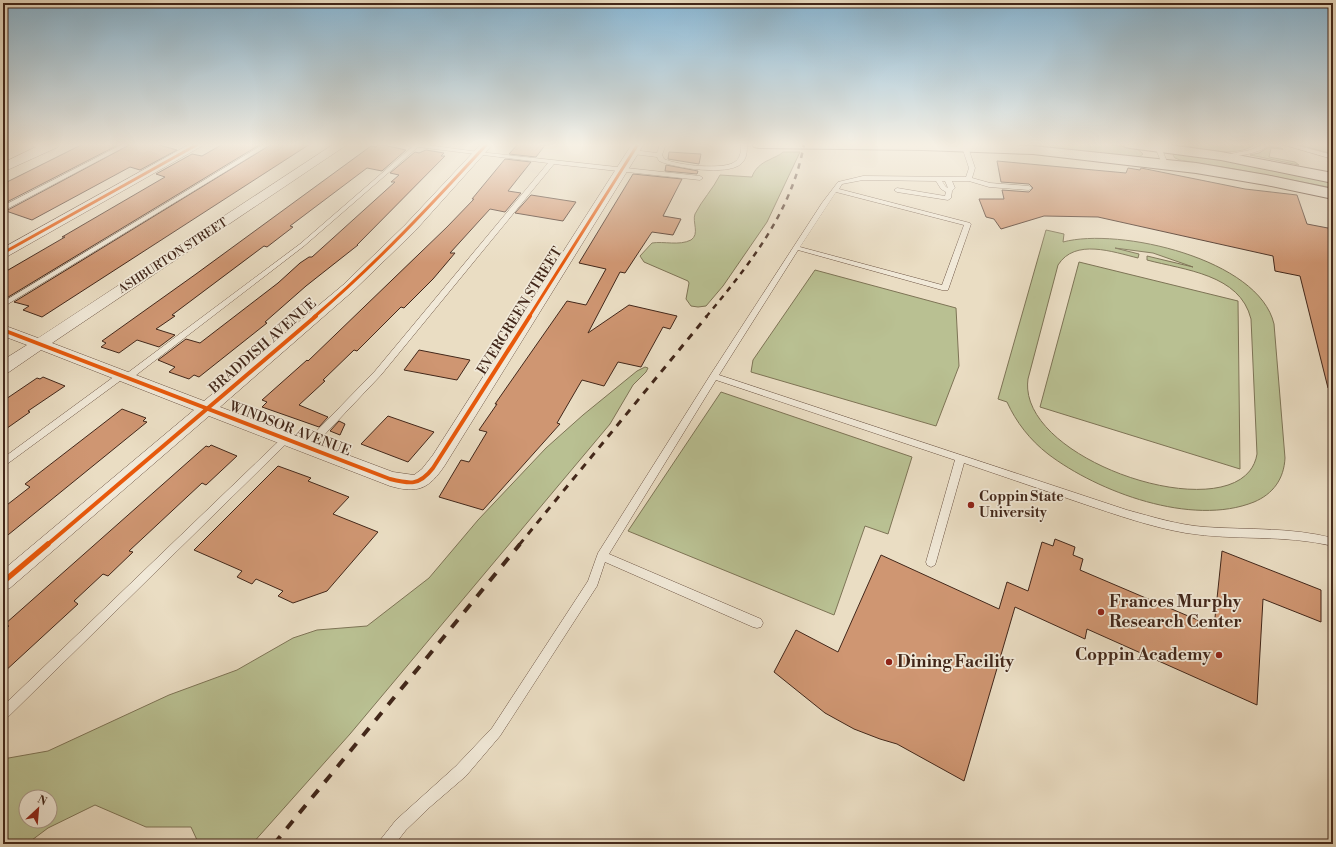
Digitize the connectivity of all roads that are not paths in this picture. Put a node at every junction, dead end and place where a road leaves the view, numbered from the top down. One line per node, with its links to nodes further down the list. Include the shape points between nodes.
1 (52, 184): 19 (lane)
2 (127, 184): 21 (street)
3 (203, 184): 22 (lane)
4 (282, 184): 24 (street, ASHBURTON STREET)
5 (372, 184): 26 (lane, via 302,244)
6 (452, 184): 28 (street, BRADDISH AVENUE, via 370,268)
7 (534, 184): 30 (lane, via 378,373)
8 (614, 184): 33 (street, EVERGREEN STREET, via 439,460 423,479)
9 (840, 184): 15 (lane)
10 (941, 184): 17 (lane)
11 (950, 184): 17 (lane, via 952,188)
12 (984, 184): 14 (lane)
13 (1280, 184): 18 (main road)
14 (1029, 188)
15 (835, 190): 20 (lane); 20 (lane, via 968,224 945,288)
16 (897, 190): 17 (lane, via 948,198)
17 (949, 191)
18 (1333, 194)
19 (3, 209)
20 (797, 248): 27 (lane)
21 (3, 253)
22 (3, 305)
23 (3, 330): 24 (street, WINDSOR AVENUE)
24 (41, 343): 25 (street, ASHBURTON STREET); 26 (street, WINDSOR AVENUE)
25 (3, 368)
26 (125, 376): 28 (street, WINDSOR AVENUE); 32 (lane)
27 (714, 376): 31 (lane); 35 (lane)
28 (207, 408): 29 (street, WINDSOR AVENUE); 37 (street, BRADDISH AVENUE)
29 (286, 439): 30 (street, WINDSOR AVENUE); 39 (lane)
30 (307, 447): 33 (street, WINDSOR AVENUE, via 390,478)
31 (960, 459): 34 (lane, via 1127,514 1166,524 1203,531 1290,533); 36 (lane)
32 (3, 463)
33 (414, 484)
34 (1333, 542)
35 (602, 556): 38 (lane); 40 (lane, via 593,583 496,732 461,771 401,825)
36 (931, 562)
37 (3, 582)
38 (757, 623)
39 (3, 714)
40 (386, 844)

